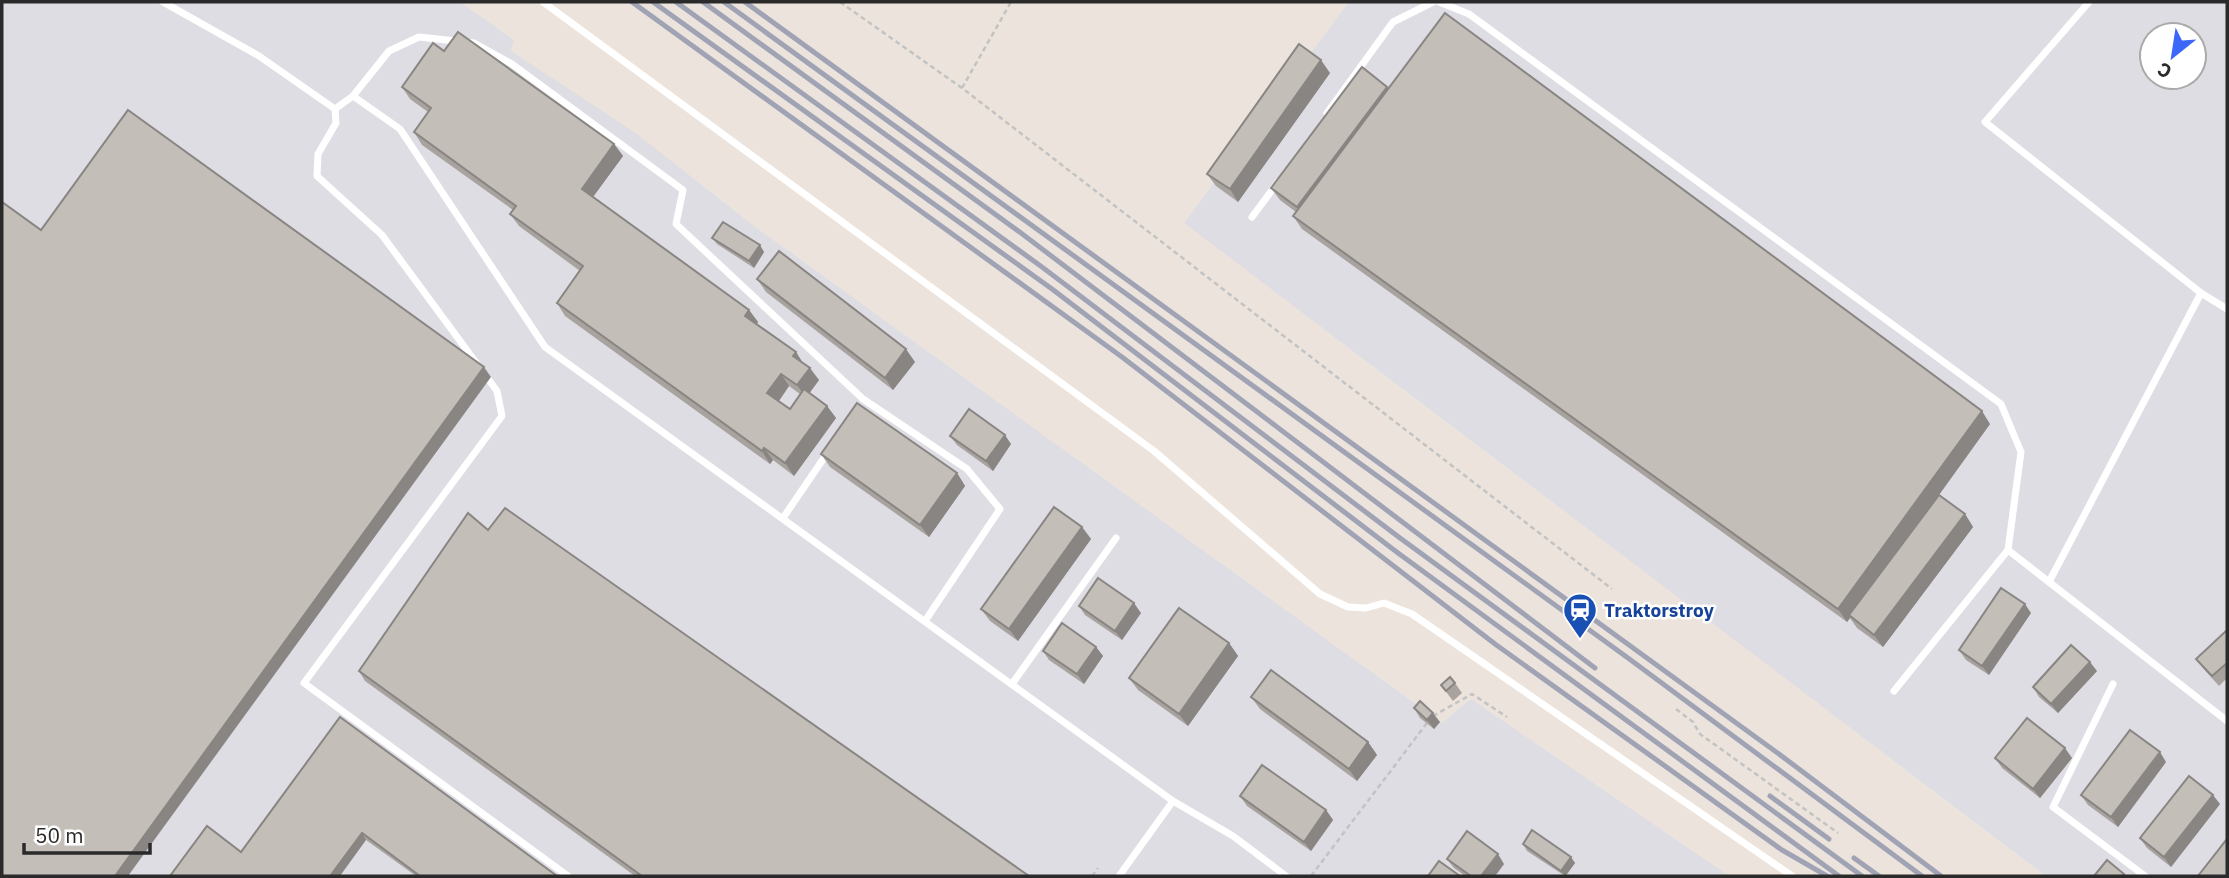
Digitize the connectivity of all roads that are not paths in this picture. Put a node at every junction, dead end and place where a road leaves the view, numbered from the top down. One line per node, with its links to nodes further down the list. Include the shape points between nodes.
1 (163, 2): 7 (lane, via 259,56)
2 (542, 2): 29 (lane, via 1154,452 1320,594 1348,607 1384,603 1412,614)
3 (1433, 2): 8 (lane, via 1393,22)
4 (1438, 2): 18 (lane, via 1469,14 2001,404 2021,452)
5 (2088, 2): 11 (lane, via 1985,122)
6 (353, 96): 7 (lane); 13 (lane, via 389,51 419,37 474,43 512,64 683,190 676,224); 16 (lane, via 400,128 544,347)
7 (335, 108): 26 (lane, via 337,123 318,153 317,176 382,235 497,390 502,416 304,683)
8 (1323, 120)
9 (1283, 174): 10 (lane)
10 (1252, 218)
11 (2201, 293): 12 (lane); 19 (lane)
12 (2227, 309)
13 (863, 399): 14 (lane); 20 (lane, via 967,469 1000,509)
14 (856, 410)
15 (834, 442): 16 (lane)
16 (783, 517): 20 (lane)
17 (1116, 538): 21 (lane)
18 (2008, 550): 19 (lane); 23 (lane)
19 (2049, 582): 24 (lane)
20 (925, 621): 21 (lane)
21 (1012, 684): 25 (lane)
22 (2113, 684): 30 (lane, via 2053,807)
23 (1894, 691)
24 (2227, 721)
25 (1173, 801): 27 (lane); 28 (lane, via 1233,836)
26 (568, 876)
27 (1119, 876)
28 (1286, 876)
29 (1793, 876)
30 (2145, 876)

